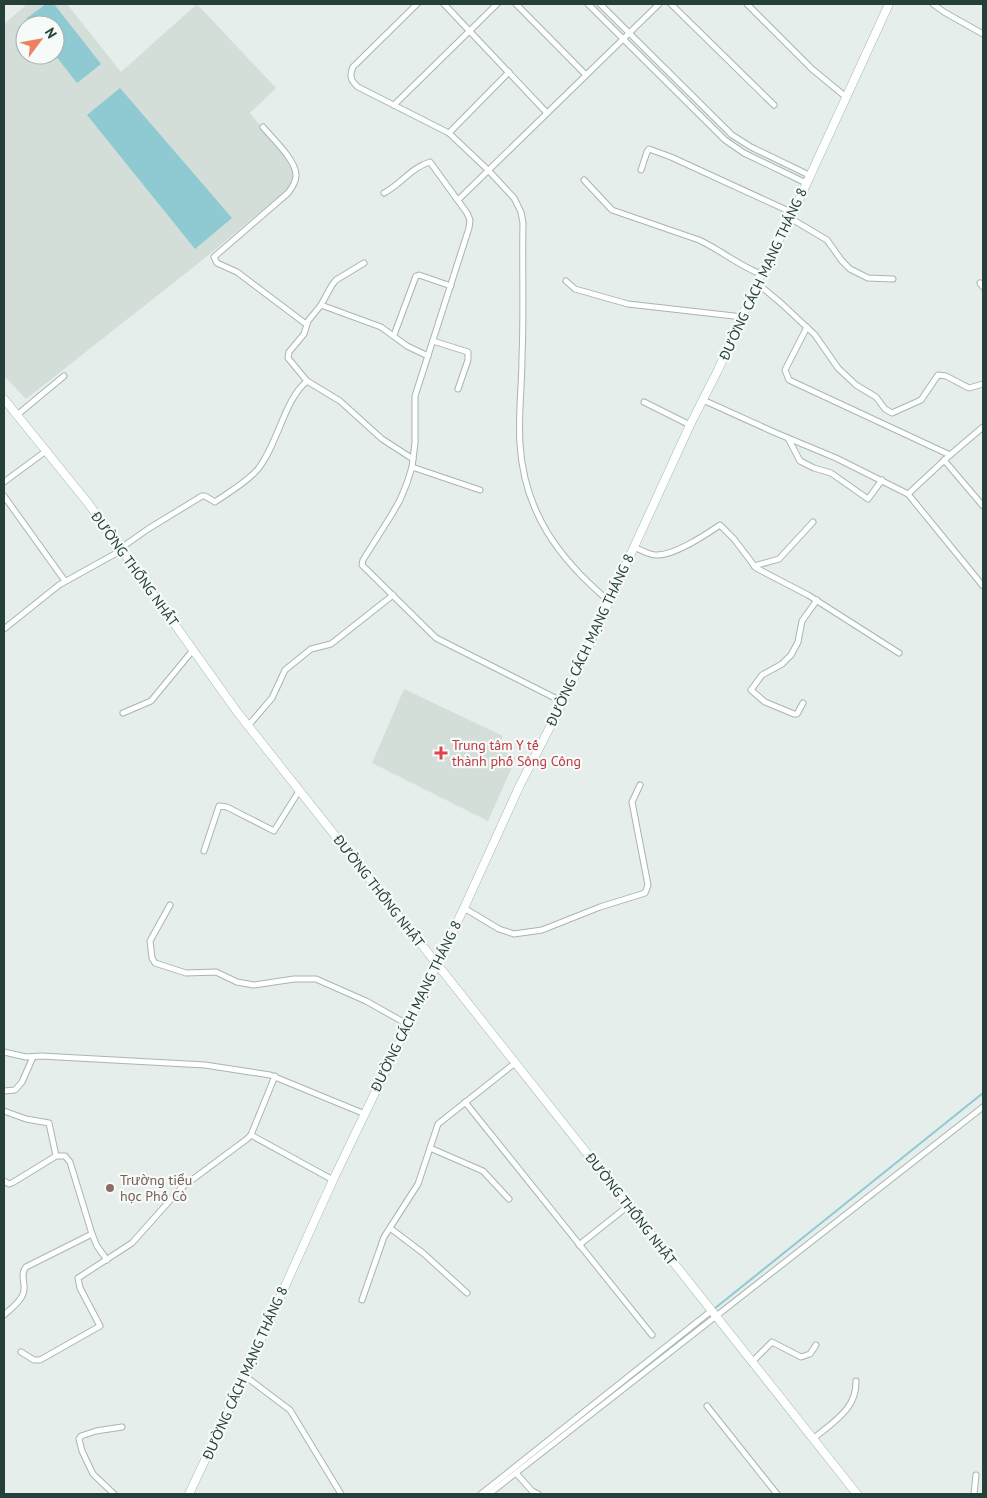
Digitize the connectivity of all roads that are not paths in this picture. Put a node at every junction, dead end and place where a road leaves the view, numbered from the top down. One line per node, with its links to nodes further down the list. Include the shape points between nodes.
1 (417, 4): 21 (street, via 350,73 358,87)
2 (444, 4): 12 (street)
3 (497, 4): 12 (street)
4 (516, 4): 18 (street)
5 (588, 4): 15 (street)
6 (600, 4): 13 (street)
7 (660, 4): 13 (street)
8 (671, 4): 22 (street)
9 (747, 4): 20 (street)
10 (889, 4): 20 (street, ĐƯỜNG CÁCH MẠNG THÁNG 8)
11 (933, 4): 14 (street)
12 (470, 31): 17 (street); 21 (street)
13 (629, 33): 15 (street); 16 (street)
14 (983, 34)
15 (623, 39): 18 (street); 19 (street)
16 (665, 70): 19 (street); 28 (street, via 738,139)
17 (509, 72): 23 (street); 25 (street)
18 (586, 75): 23 (street)
19 (659, 75): 28 (street, via 733,146)
20 (846, 97): 28 (street, ĐƯỜNG CÁCH MẠNG THÁNG 8)
21 (394, 105): 25 (street)
22 (774, 105)
23 (547, 112): 26 (street)
24 (263, 127): 41 (street, via 292,162 296,174 294,184 214,260 237,272)
25 (449, 133): 26 (street)
26 (488, 170): 31 (street); 76 (street, via 514,198 522,212 520,428 527,484 541,521 568,563)
27 (642, 170): 32 (street, via 650,149)
28 (808, 179): 32 (street, ĐƯỜNG CÁCH MẠNG THÁNG 8)
29 (584, 180): 34 (street, via 612,210 711,245)
30 (384, 194): 31 (street, via 430,162)
31 (458, 200): 38 (street, via 470,220)
32 (791, 215): 34 (street, ĐƯỜNG CÁCH MẠNG THÁNG 8); 35 (street, via 827,240 850,269 868,278)
33 (364, 263): 39 (street, via 336,280)
34 (761, 274): 37 (street, ĐƯỜNG CÁCH MẠNG THÁNG 8)
35 (893, 279)
36 (566, 281): 40 (street, via 575,289 628,304)
37 (757, 283): 40 (street, ĐƯỜNG CÁCH MẠNG THÁNG 8); 42 (street)
38 (451, 286): 43 (street, via 416,276); 44 (street)
39 (321, 305): 41 (street); 43 (street)
40 (742, 317): 51 (street, ĐƯỜNG CÁCH MẠNG THÁNG 8)
41 (306, 324): 47 (street, via 304,334 288,356)
42 (807, 327): 48 (street, via 844,374 892,413 921,400 938,375 969,388); 58 (street, via 785,370 789,380)
43 (394, 335): 45 (street, via 407,346)
44 (433, 341): 45 (street); 49 (street, via 468,352)
45 (428, 356): 59 (street, via 415,396)
46 (64, 376): 53 (street)
47 (307, 381): 59 (street, via 340,401 382,439); 70 (street, via 296,392 262,463 250,476 215,502 202,496)
48 (983, 384)
49 (458, 389)
50 (4, 399): 53 (street, ĐƯỜNG THỐNG NHẤT)
51 (703, 400): 54 (street, ĐƯỜNG CÁCH MẠNG THÁNG 8); 56 (street)
52 (644, 402): 54 (street)
53 (17, 416): 57 (street, ĐƯỜNG THỐNG NHẤT)
54 (690, 425): 69 (street, ĐƯỜNG CÁCH MẠNG THÁNG 8)
55 (982, 430): 58 (street)
56 (788, 438): 62 (street); 62 (street, via 800,461 831,473 868,499)
57 (46, 451): 63 (street); 70 (street, ĐƯỜNG THỐNG NHẤT)
58 (950, 455): 60 (street)
59 (413, 459): 61 (street)
60 (944, 460): 65 (street); 67 (street)
61 (412, 467): 64 (street); 74 (street, via 400,500 361,562 363,568)
62 (882, 480): 65 (street)
63 (4, 482)
64 (480, 490)
65 (908, 494): 73 (street)
66 (4, 496): 72 (street)
67 (983, 506)
68 (813, 522): 71 (street, via 779,559)
69 (634, 547): 71 (street, via 653,555 667,554 702,538 720,525); 76 (street, ĐƯỜNG CÁCH MẠNG THÁNG 8)
70 (121, 549): 72 (street); 78 (street, ĐƯỜNG THỐNG NHẤT)
71 (754, 566): 75 (street)
72 (65, 581): 77 (street)
73 (983, 586)
74 (393, 594): 80 (street, via 436,638); 83 (street, via 331,644 311,650 285,670 272,698)
75 (817, 600): 79 (street); 81 (street, via 802,621 798,642 791,655 777,668 762,675 751,690 765,702 794,714 798,714)
76 (609, 601): 80 (street, ĐƯỜNG CÁCH MẠNG THÁNG 8)
77 (4, 629)
78 (192, 650): 82 (street, via 151,701); 83 (street, ĐƯỜNG THỐNG NHẤT)
79 (899, 653)
80 (563, 702): 88 (street, ĐƯỜNG CÁCH MẠNG THÁNG 8, via 520,785)
81 (804, 702)
82 (123, 713)
83 (248, 726): 85 (street, ĐƯỜNG THỐNG NHẤT)
84 (640, 785): 88 (street, via 632,802 648,885 644,893 542,930 514,934 506,933)
85 (299, 791): 86 (street, via 274,831 219,806); 89 (street, ĐƯỜNG THỐNG NHẤT)
86 (204, 851)
87 (170, 906): 90 (street, via 150,941 155,962 186,973 216,972 237,982 254,985 316,979)
88 (464, 908): 89 (street, ĐƯỜNG CÁCH MẠNG THÁNG 8)
89 (437, 964): 90 (street, ĐƯỜNG CÁCH MẠNG THÁNG 8); 93 (street, ĐƯỜNG THỐNG NHẤT)
90 (408, 1024): 99 (street, ĐƯỜNG CÁCH MẠNG THÁNG 8)
91 (4, 1052): 92 (street)
92 (33, 1057): 94 (street, via 205,1065); 95 (street, via 20,1086)
93 (515, 1063): 96 (street); 106 (street, ĐƯỜNG THỐNG NHẤT)
94 (275, 1076): 99 (street); 100 (street)
95 (4, 1091)
96 (465, 1102): 101 (street, via 438,1124); 109 (street)
97 (983, 1107): 113 (street)
98 (4, 1111): 102 (street, via 26,1120 49,1123)
99 (365, 1114): 103 (street, ĐƯỜNG CÁCH MẠNG THÁNG 8)
100 (251, 1135): 103 (street); 110 (street, via 181,1188 138,1237)
101 (430, 1148): 105 (street, via 483,1171); 107 (street, via 418,1184)
102 (56, 1156): 104 (street, via 12,1183); 108 (street, via 64,1156 70,1162)
103 (334, 1180): 119 (street, ĐƯỜNG CÁCH MẠNG THÁNG 8)
104 (4, 1181)
105 (509, 1200)
106 (628, 1206): 109 (street); 113 (street, ĐƯỜNG THỐNG NHẤT)
107 (390, 1228): 111 (street); 112 (street)
108 (92, 1234): 110 (street); 114 (street, via 23,1269 23,1296)
109 (580, 1245): 115 (street)
110 (107, 1260): 117 (street, via 77,1281 100,1326 40,1360)
111 (467, 1293)
112 (362, 1300)
113 (714, 1314): 118 (street, ĐƯỜNG THỐNG NHẤT); 124 (street); 129 (street)
114 (4, 1315)
115 (652, 1335)
116 (816, 1345): 118 (street, via 810,1354 800,1357 772,1342)
117 (22, 1352)
118 (752, 1362): 123 (street, ĐƯỜNG THỐNG NHẤT)
119 (245, 1376): 127 (street, ĐƯỜNG CÁCH MẠNG THÁNG 8); 128 (street, via 290,1410)
120 (856, 1381): 123 (street, via 855,1397 849,1406)
121 (707, 1406): 132 (street)
122 (122, 1427): 126 (street, via 79,1439 93,1474)
123 (813, 1439): 133 (street, ĐƯỜNG THỐNG NHẤT)
124 (516, 1473): 130 (street); 131 (street)
125 (976, 1475): 134 (street)
126 (114, 1494)
127 (190, 1494)
128 (341, 1494)
129 (481, 1494)
130 (489, 1494)
131 (538, 1494)
132 (776, 1494)
133 (856, 1494)
134 (974, 1494)

